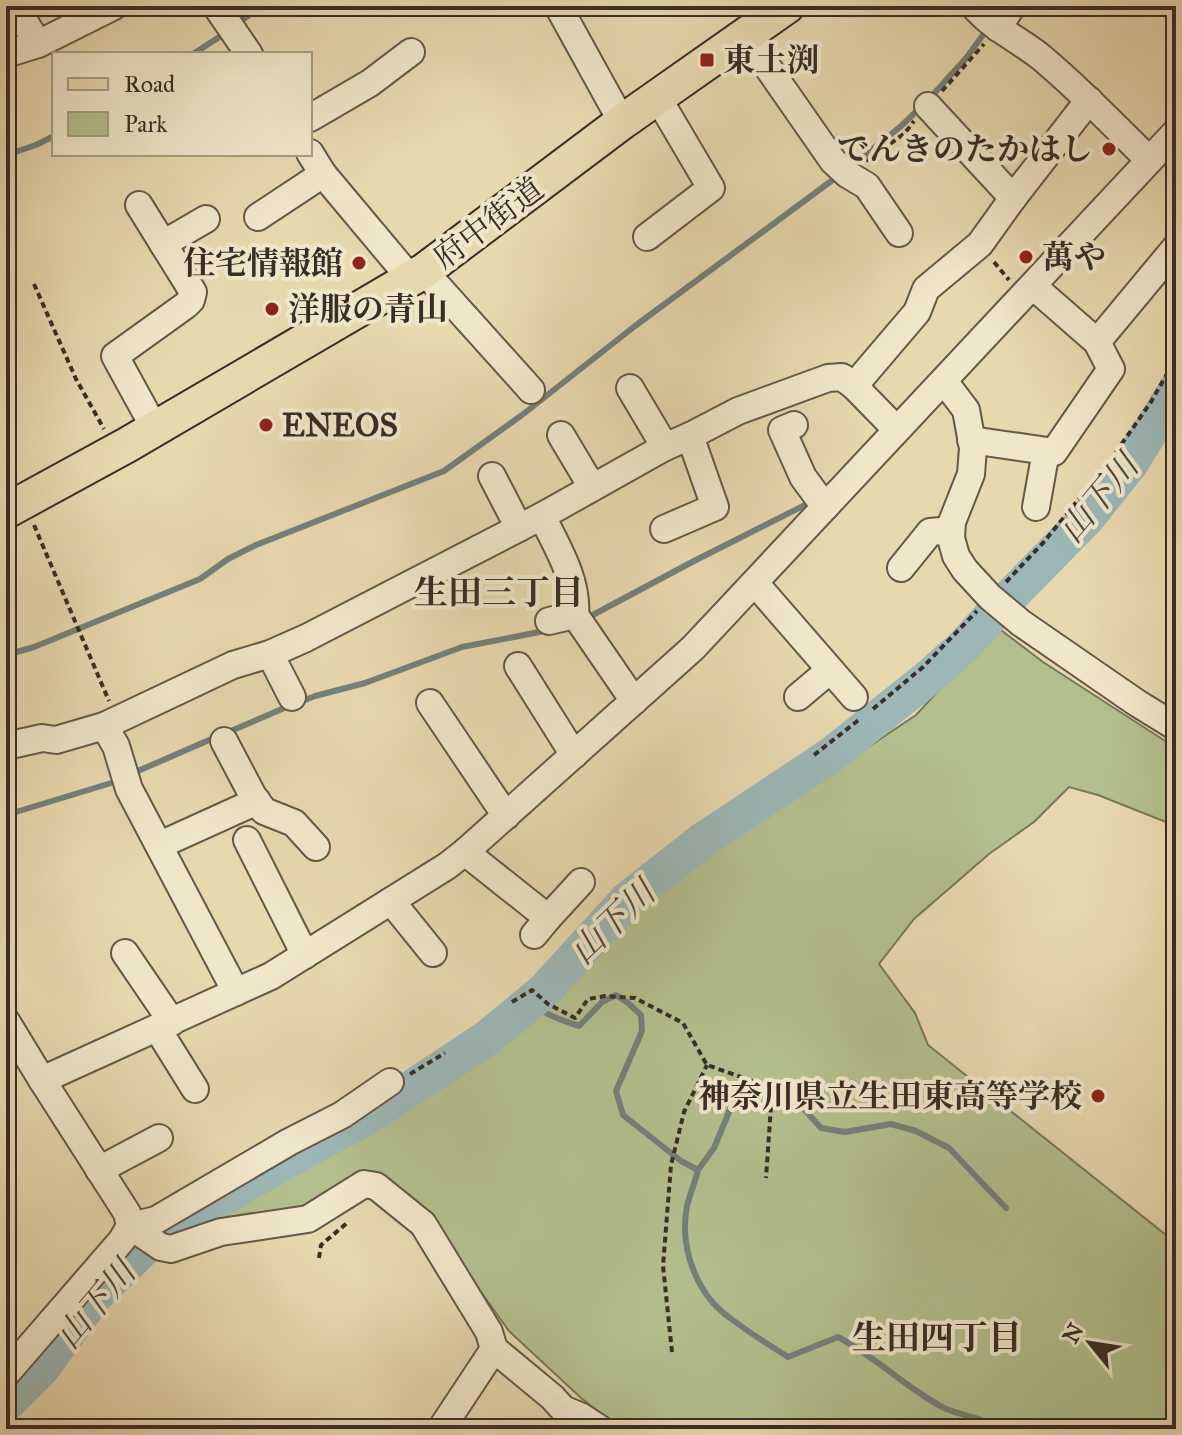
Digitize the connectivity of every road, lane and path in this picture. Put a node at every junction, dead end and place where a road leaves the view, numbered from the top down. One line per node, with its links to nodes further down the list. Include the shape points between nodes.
1 (15, 6): 7 (street)
2 (114, 6): 7 (street)
3 (558, 6): 14 (street)
4 (784, 7): 6 (main road, 府中街道)
5 (992, 15): 11 (street)
6 (746, 36): 10 (main road, 府中街道); 21 (street, via 833,161 867,186)
7 (38, 44): 9 (street)
8 (411, 52): 13 (street)
9 (6, 54)
10 (658, 98): 14 (main road, 府中街道); 22 (street, via 711,188)
11 (1089, 100): 15 (street); 17 (street)
12 (928, 106): 17 (street)
13 (312, 117)
14 (622, 122): 26 (main road, 府中街道)
15 (1165, 151): 28 (street)
16 (316, 164): 19 (street); 26 (street)
17 (1013, 198): 24 (street)
18 (139, 205): 23 (street)
19 (258, 217)
20 (206, 219): 23 (street)
21 (899, 233)
22 (647, 237)
23 (163, 244): 36 (street, via 193,292 191,300 115,356)
24 (980, 244): 28 (path); 32 (street, via 926,289 917,312)
25 (1176, 247): 29 (street)
26 (418, 275): 34 (street); 36 (main road, 府中街道)
27 (34, 284): 38 (path, via 76,379)
28 (1024, 286): 29 (street); 31 (street)
29 (1097, 342): 43 (street, via 1111,369 1054,452)
30 (1176, 358): 54 (path, via 1109,462)
31 (944, 381): 37 (street); 41 (street, via 966,410)
32 (854, 386): 37 (street); 40 (street, via 842,377 828,378 738,411)
33 (630, 388): 42 (street)
34 (531, 390)
35 (794, 425): 46 (street, via 782,430 803,477)
36 (155, 429): 48 (main road, 府中街道)
37 (896, 429): 46 (street)
38 (106, 431)
39 (561, 435): 45 (street)
40 (690, 436): 42 (street); 50 (street, via 715,507)
41 (971, 440): 43 (street); 51 (street, via 971,474)
42 (665, 447): 45 (street)
43 (1046, 451): 47 (street)
44 (492, 476): 49 (street)
45 (592, 487): 49 (street)
46 (825, 507): 53 (street)
47 (1036, 507)
48 (20, 517): 63 (path, via 84,638)
49 (531, 522): 55 (street); 61 (street, via 570,576 576,606 569,621)
50 (664, 529)
51 (951, 530): 52 (street, via 930,532); 54 (street, via 956,556)
52 (901, 568)
53 (755, 583): 57 (street); 61 (street)
54 (996, 602): 64 (street); 68 (path)
55 (270, 654): 58 (street); 63 (street, via 233,665)
56 (518, 666): 67 (street)
57 (830, 670): 59 (street); 60 (street)
58 (292, 697)
59 (798, 697)
60 (854, 697)
61 (634, 701): 67 (street)
62 (430, 703): 70 (street)
63 (110, 723): 66 (street, via 56,740); 72 (street, via 129,789)
64 (1176, 727)
65 (224, 741): 69 (street)
66 (6, 746)
67 (574, 755): 70 (street)
68 (814, 755)
69 (257, 801): 72 (street); 73 (street, via 264,811 294,823)
70 (506, 816): 74 (street)
71 (247, 840): 79 (street)
72 (160, 845): 80 (street)
73 (316, 847)
74 (465, 852): 75 (street, via 541,926); 76 (street)
75 (581, 882)
76 (391, 901): 78 (street); 79 (street)
77 (125, 953): 83 (street)
78 (433, 953)
79 (305, 955): 80 (street)
80 (236, 992): 83 (street)
81 (512, 1002): 85 (path, via 532,990 575,1018 588,999 635,998 683,1023)
82 (6, 1021): 86 (street)
83 (164, 1025): 86 (street); 88 (street)
84 (445, 1053): 87 (path)
85 (707, 1065): 91 (path, via 766,1089 771,1106); 94 (path, via 684,1112 671,1165 663,1266)
86 (42, 1080): 90 (street)
87 (390, 1082): 92 (street, via 342,1115 156,1220)
88 (195, 1089)
89 (159, 1138): 90 (street)
90 (99, 1170): 92 (street)
91 (766, 1178)
92 (146, 1236): 93 (street, via 171,1249 221,1232 308,1219 364,1184 376,1186 423,1224 489,1332); 95 (street, via 122,1240)
93 (494, 1349): 96 (street, via 552,1397); 97 (street)
94 (672, 1352)
95 (6, 1374)
96 (556, 1419): 98 (street, via 580,1416)
97 (441, 1429)
98 (600, 1429)

